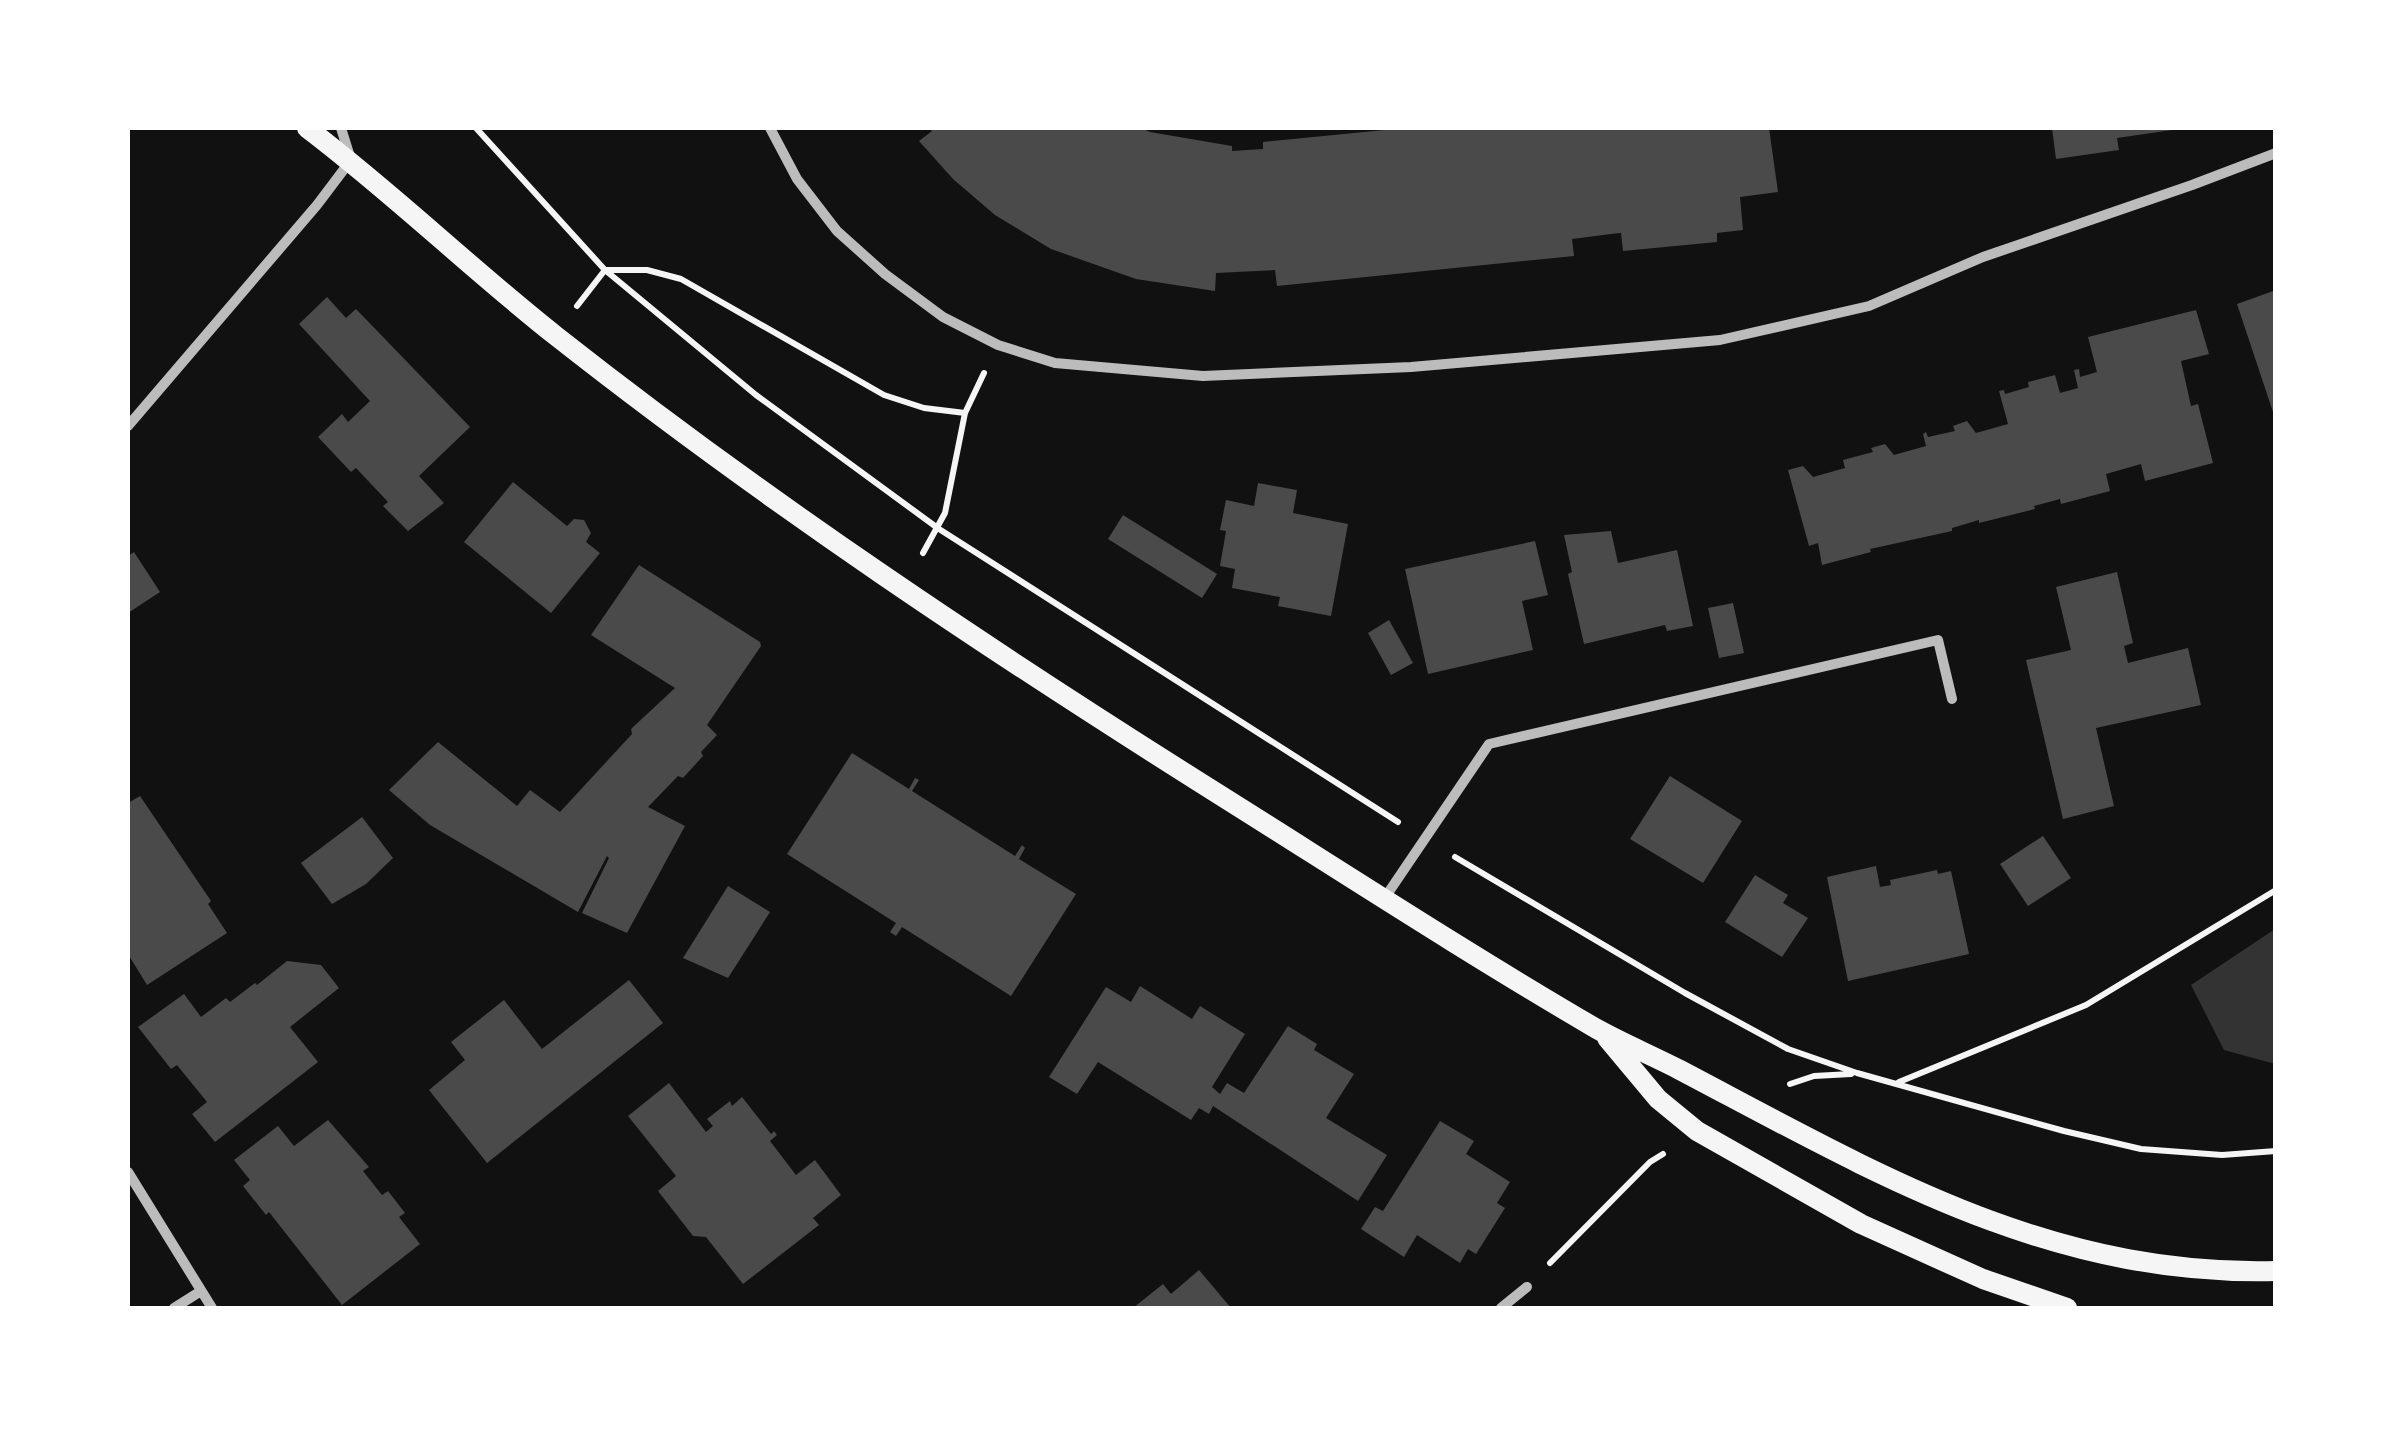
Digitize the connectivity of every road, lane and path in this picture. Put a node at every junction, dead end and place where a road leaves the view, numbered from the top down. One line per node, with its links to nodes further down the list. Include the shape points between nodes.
1 (307, 128): 6 (main road)
2 (341, 128): 6 (street)
3 (476, 128): 7 (path)
4 (770, 128): 9 (street, via 797,180 837,230 943,316)
5 (2276, 152): 9 (street, via 1983,257 1869,306 1720,340 1411,367 1203,376 1055,363)
6 (350, 160): 8 (main road); 11 (street)
7 (606, 270): 8 (path); 10 (path, via 646,270 681,280 884,395); 14 (path, via 756,395 939,529)
8 (554, 334): 16 (main road, via 899,588)
9 (998, 345): 10 (path)
10 (965, 413): 12 (path)
11 (128, 426)
12 (945, 513)
13 (1952, 699): 14 (street, via 1938,640 1489,744)
14 (1425, 839): 16 (street); 18 (path, via 1788,1049)
15 (2276, 890): 18 (path, via 2086,1005)
16 (1384, 899): 17 (main road)
17 (1602, 1032): 19 (main road, via 1658,1099); 22 (main road, via 1839,1155 2021,1234 2151,1265)
18 (1898, 1082): 20 (path, via 2142,1149)
19 (1698, 1131): 23 (path, via 1650,1162); 28 (main road, via 1861,1224)
20 (2276, 1151)
21 (128, 1172): 24 (street)
22 (2276, 1271)
23 (1527, 1287): 27 (street)
24 (201, 1291): 25 (street); 26 (street)
25 (174, 1308)
26 (212, 1308)
27 (1501, 1308)
28 (2067, 1308)

